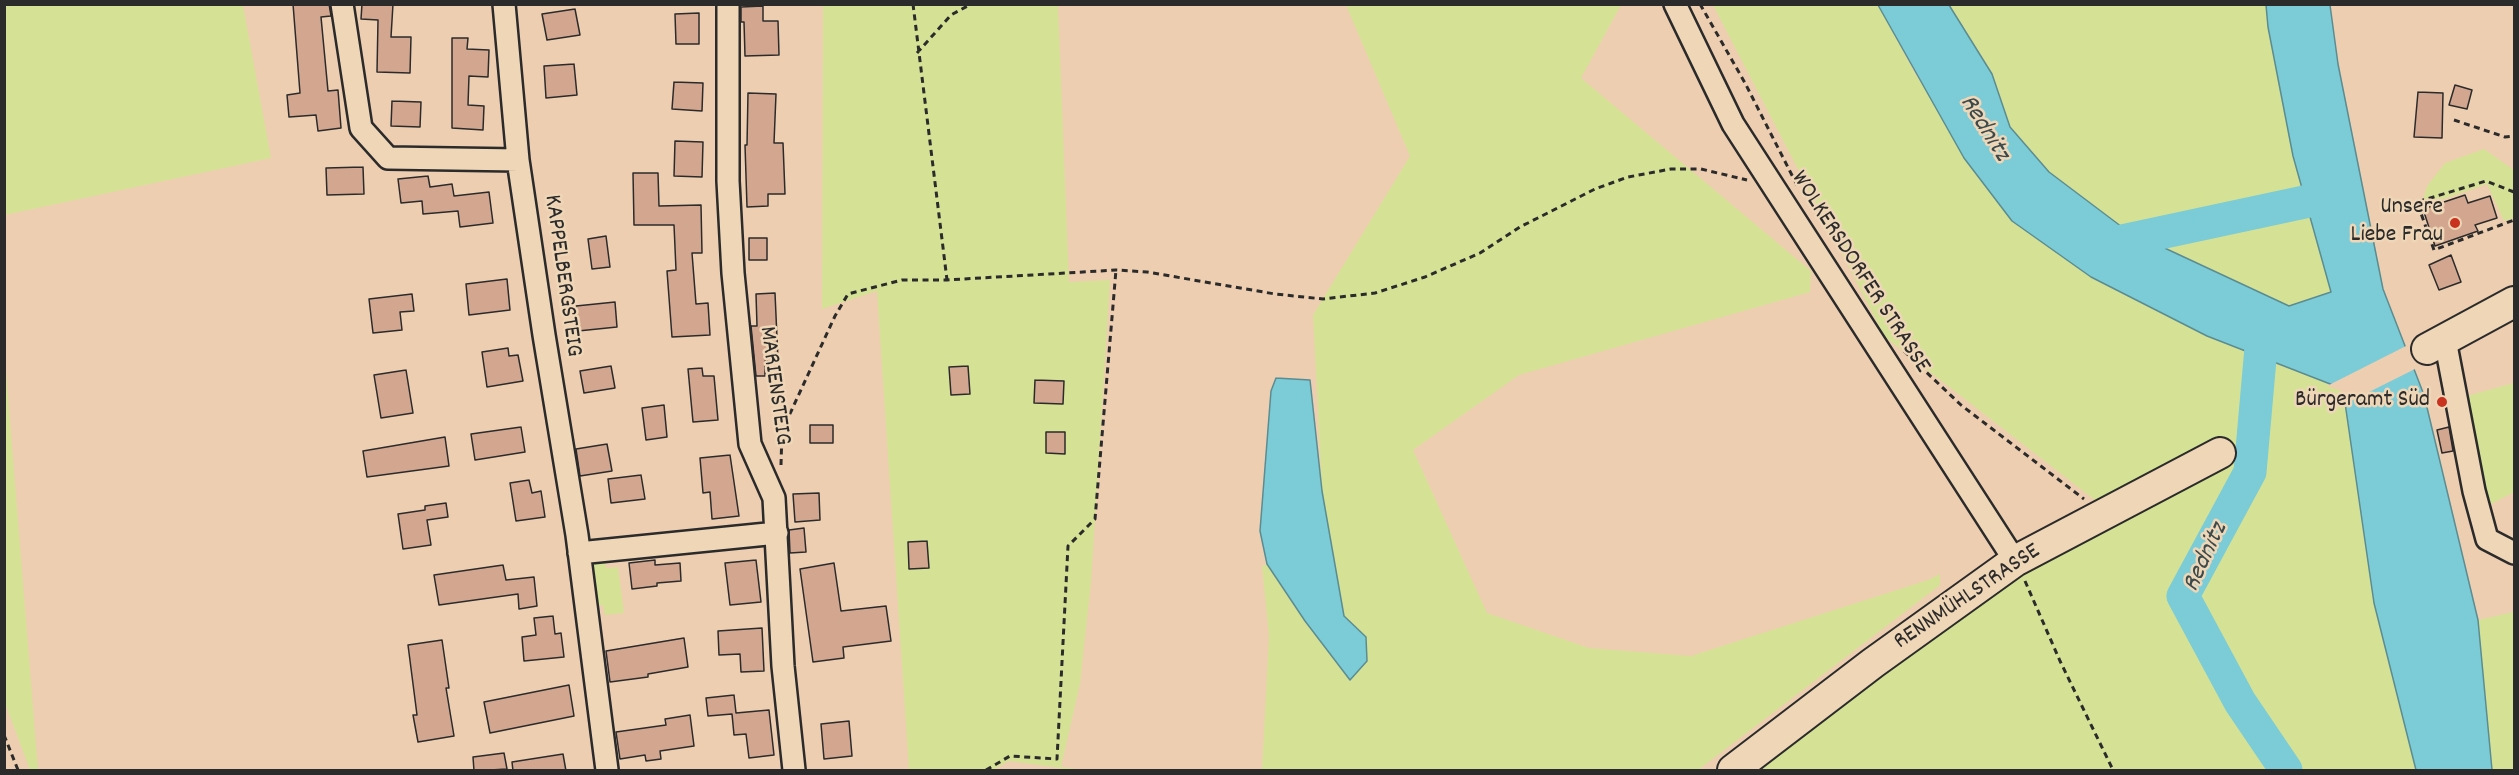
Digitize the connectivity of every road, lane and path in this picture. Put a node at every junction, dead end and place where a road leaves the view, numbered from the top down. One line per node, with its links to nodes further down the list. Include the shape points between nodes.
1 (342, 4): 11 (street, via 361,128 388,158)
2 (504, 4): 11 (street, KAPPELBERGSTEIG)
3 (728, 4): 22 (street, MARIENSTEIG, via 728,181 734,284 750,444)
4 (913, 4): 8 (path)
5 (971, 4): 8 (path, via 951,15)
6 (1675, 4): 12 (street, WOLKERSDORFER STRASSE, via 1733,124)
7 (1700, 4): 13 (path)
8 (917, 53): 17 (path)
9 (2454, 120): 10 (path, via 2505,137)
10 (2514, 136)
11 (518, 160): 25 (street, KAPPELBERGSTEIG)
12 (1773, 186): 16 (path, via 1701,169 1671,169 1628,177 1520,227 1469,258 1425,277 1364,294 1323,299); 27 (street, WOLKERSDORFER STRASSE)
13 (1799, 188)
14 (2514, 192): 15 (path, via 2486,181 2417,202 2434,249)
15 (2514, 220)
16 (1116, 270): 17 (path); 32 (path, via 1095,519 1068,546 1057,759 1010,756)
17 (947, 280): 22 (path, via 902,280 848,294 782,430 780,474)
18 (2514, 302): 19 (main road)
19 (2436, 345): 26 (street, via 2487,539)
20 (1903, 350): 23 (path, via 1961,405)
21 (2220, 453): 27 (main road, RENNMÜHLSTRASSE)
22 (774, 498): 24 (street, MARIENSTEIG)
23 (2093, 506)
24 (777, 533): 25 (street); 31 (street, MARIENSTEIG, via 783,666)
25 (579, 553): 30 (street, KAPPELBERGSTEIG)
26 (2514, 553)
27 (2015, 561): 33 (main road, RENNMÜHLSTRASSE, via 1873,663); 34 (path)
28 (4, 735): 29 (path)
29 (18, 771)
30 (607, 771)
31 (794, 771)
32 (986, 771)
33 (1733, 771)
34 (2113, 771)

